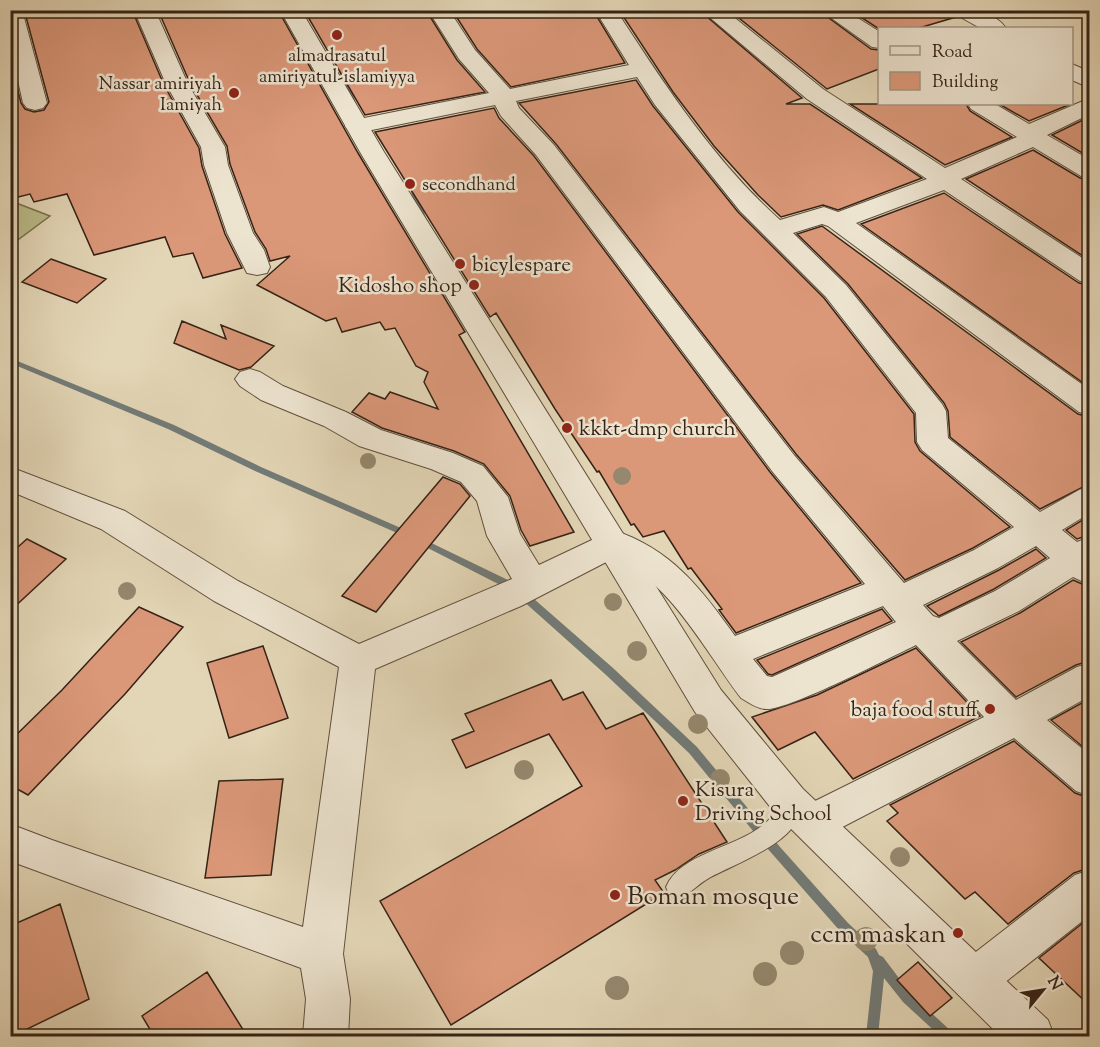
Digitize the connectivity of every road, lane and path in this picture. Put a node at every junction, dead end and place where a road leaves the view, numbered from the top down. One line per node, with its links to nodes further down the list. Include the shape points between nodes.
1 (144, 10): 24 (street, via 177,84 213,147 240,233)
2 (290, 10): 18 (street)
3 (438, 10): 14 (street, via 467,54)
4 (605, 10): 11 (street)
5 (711, 10): 21 (street, via 814,94)
6 (830, 10): 10 (street)
7 (962, 10): 9 (street)
8 (18, 12): 15 (street)
9 (993, 27)
10 (878, 41)
11 (642, 69): 14 (street); 23 (street, via 749,206)
12 (1073, 72): 13 (street)
13 (1089, 81)
14 (504, 98): 18 (street); 34 (street, via 509,111 545,150 783,463)
15 (35, 103)
16 (987, 105): 19 (street)
17 (1089, 105): 19 (street, via 1036,130)
18 (357, 126): 31 (street)
19 (1034, 138): 20 (street); 21 (street)
20 (1089, 171)
21 (943, 178): 22 (street, via 934,185); 25 (street)
22 (837, 220): 23 (street, via 824,215); 27 (street)
23 (775, 230): 30 (street, via 836,291 931,411 933,441)
24 (257, 267)
25 (1089, 275)
26 (250, 379): 33 (street, via 370,438 471,474 492,497)
27 (1089, 405)
28 (10, 478): 37 (street, via 112,520 226,591)
29 (1089, 498): 30 (street)
30 (1038, 528): 32 (street); 34 (street, via 986,559)
31 (613, 543): 33 (street); 36 (street, via 643,556 676,586); 41 (street)
32 (1084, 560): 35 (street, via 941,633)
33 (523, 589): 37 (street)
34 (893, 595): 35 (street); 36 (street)
35 (921, 627): 36 (street, via 766,694 754,687); 39 (street, via 1001,710)
36 (728, 654)
37 (358, 660): 45 (street)
38 (1089, 678): 39 (street)
39 (1017, 718): 40 (street); 41 (street)
40 (1089, 779)
41 (784, 823): 43 (lane); 46 (street)
42 (10, 842): 45 (street)
43 (678, 887)
44 (1089, 889): 46 (street)
45 (321, 954): 47 (street, via 328,999)
46 (974, 980): 48 (street)
47 (325, 1036)
48 (1032, 1036)

